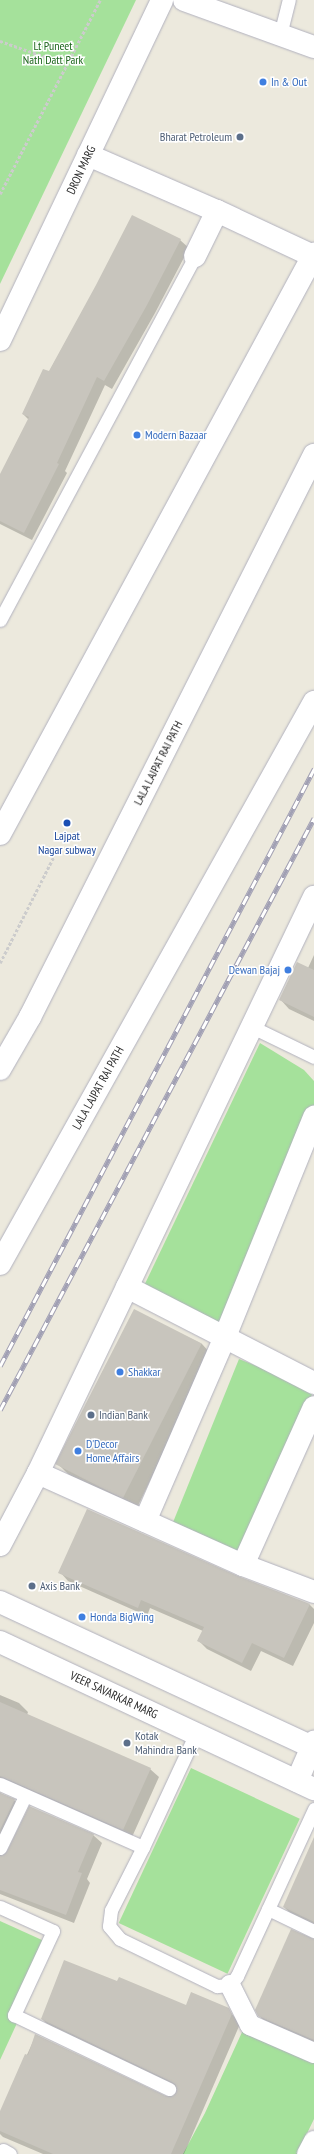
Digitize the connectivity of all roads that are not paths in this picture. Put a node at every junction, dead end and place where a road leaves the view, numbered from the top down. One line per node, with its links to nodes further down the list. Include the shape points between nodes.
1 (162, 0): 6 (street, DRON MARG)
2 (184, 0): 4 (street)
3 (289, 0): 4 (lane)
4 (280, 35): 5 (street)
5 (314, 47)
6 (88, 155): 7 (street); 10 (street, DRON MARG)
7 (217, 211): 8 (street); 9 (street)
8 (313, 255): 14 (street)
9 (195, 256): 12 (lane)
10 (0, 340)
11 (314, 455): 18 (street, LALA LAJPAT RAI PATH, via 30,1017)
12 (0, 620)
13 (314, 702): 20 (street, LALA LAJPAT RAI PATH)
14 (0, 834)
15 (314, 897): 16 (street)
16 (252, 1027): 17 (lane); 21 (street)
17 (314, 1057)
18 (0, 1069)
19 (314, 1117): 22 (street)
20 (0, 1264)
21 (127, 1288): 22 (street); 25 (street)
22 (224, 1339): 23 (street); 26 (street)
23 (314, 1383)
24 (314, 1407): 28 (street)
25 (38, 1473): 26 (street); 27 (street)
26 (145, 1521): 28 (street)
27 (0, 1545)
28 (243, 1565): 29 (street)
29 (314, 1592)
30 (0, 1602): 33 (street)
31 (0, 1642): 32 (street, VEER SAVARKAR MARG)
32 (196, 1733): 35 (street, VEER SAVARKAR MARG); 38 (lane)
33 (313, 1745): 35 (street)
34 (0, 1784): 36 (lane)
35 (306, 1785)
36 (26, 1796): 38 (lane); 39 (lane)
37 (314, 1809): 41 (lane)
38 (143, 1847): 43 (lane, via 111,1910 109,1926 120,1939 217,1986)
39 (0, 1848)
40 (0, 1907): 45 (lane, via 53,1931 14,2015)
41 (268, 1909): 42 (lane); 43 (lane, via 237,1976)
42 (314, 1931)
43 (230, 1985): 44 (street, via 250,2025)
44 (314, 2053)
45 (169, 2090)
46 (314, 2141): 49 (street)
47 (1, 2154): 48 (lane, via 2,2150)
48 (10, 2154)
49 (307, 2154)

